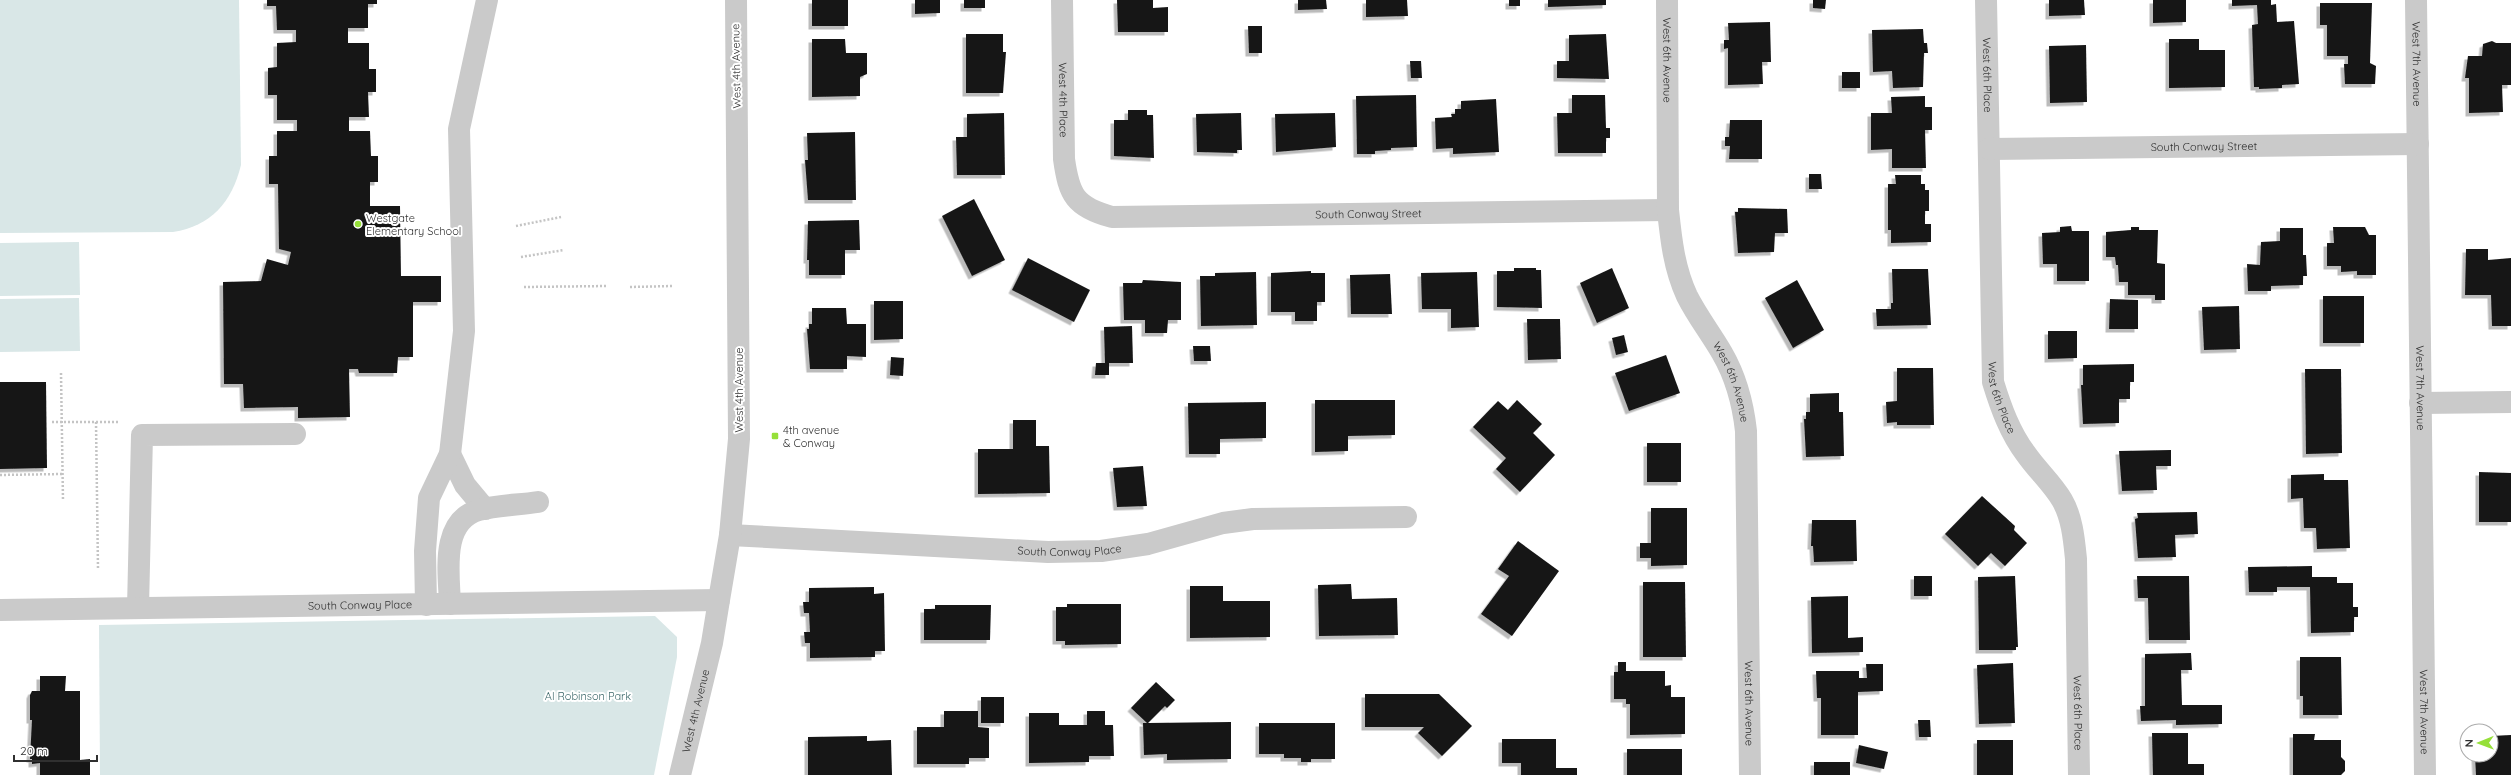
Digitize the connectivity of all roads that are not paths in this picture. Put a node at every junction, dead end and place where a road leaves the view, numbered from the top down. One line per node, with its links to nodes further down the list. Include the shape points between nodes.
1 (487, 0): 14 (street, via 459,129 464,331)
2 (736, 0): 18 (street, West 4th Avenue, via 740,384 739,439)
3 (1062, 0): 9 (street, West 4th Place, via 1064,159 1067,180)
4 (1667, 0): 10 (street, West 6th Avenue)
5 (1986, 0): 8 (street, West 6th Place)
6 (2416, 0): 7 (street, West 7th Avenue)
7 (2418, 144): 8 (street, South Conway Street); 12 (street, West 7th Avenue)
8 (1989, 149): 26 (street, West 6th Place, via 1994,382 2001,410 2011,429 2026,454 2063,500 2072,528 2076,559)
9 (1074, 198): 10 (street, South Conway Street, via 1092,212 1112,217)
10 (1668, 210): 25 (street, West 6th Avenue, via 1677,271 1687,296 1723,355 1743,406 1746,431)
11 (2511, 402): 12 (street)
12 (2420, 403): 27 (street, West 7th Avenue)
13 (295, 434): 22 (street, via 142,435)
14 (450, 454): 16 (street, via 465,485); 21 (street, via 429,498 425,551)
15 (538, 502): 16 (street)
16 (485, 509): 20 (street, via 458,522 449,547)
17 (1406, 517): 18 (street, South Conway Place, via 1253,519 1222,523 1148,544 1101,551 1048,552)
18 (730, 535): 19 (street, West 4th Avenue)
19 (719, 600): 20 (street, South Conway Place); 24 (street, West 4th Avenue, via 712,643)
20 (450, 604): 21 (street, South Conway Place)
21 (426, 605): 22 (street, South Conway Place)
22 (138, 608): 23 (street, South Conway Place)
23 (0, 610)
24 (680, 775)
25 (1750, 775)
26 (2079, 775)
27 (2425, 775)

